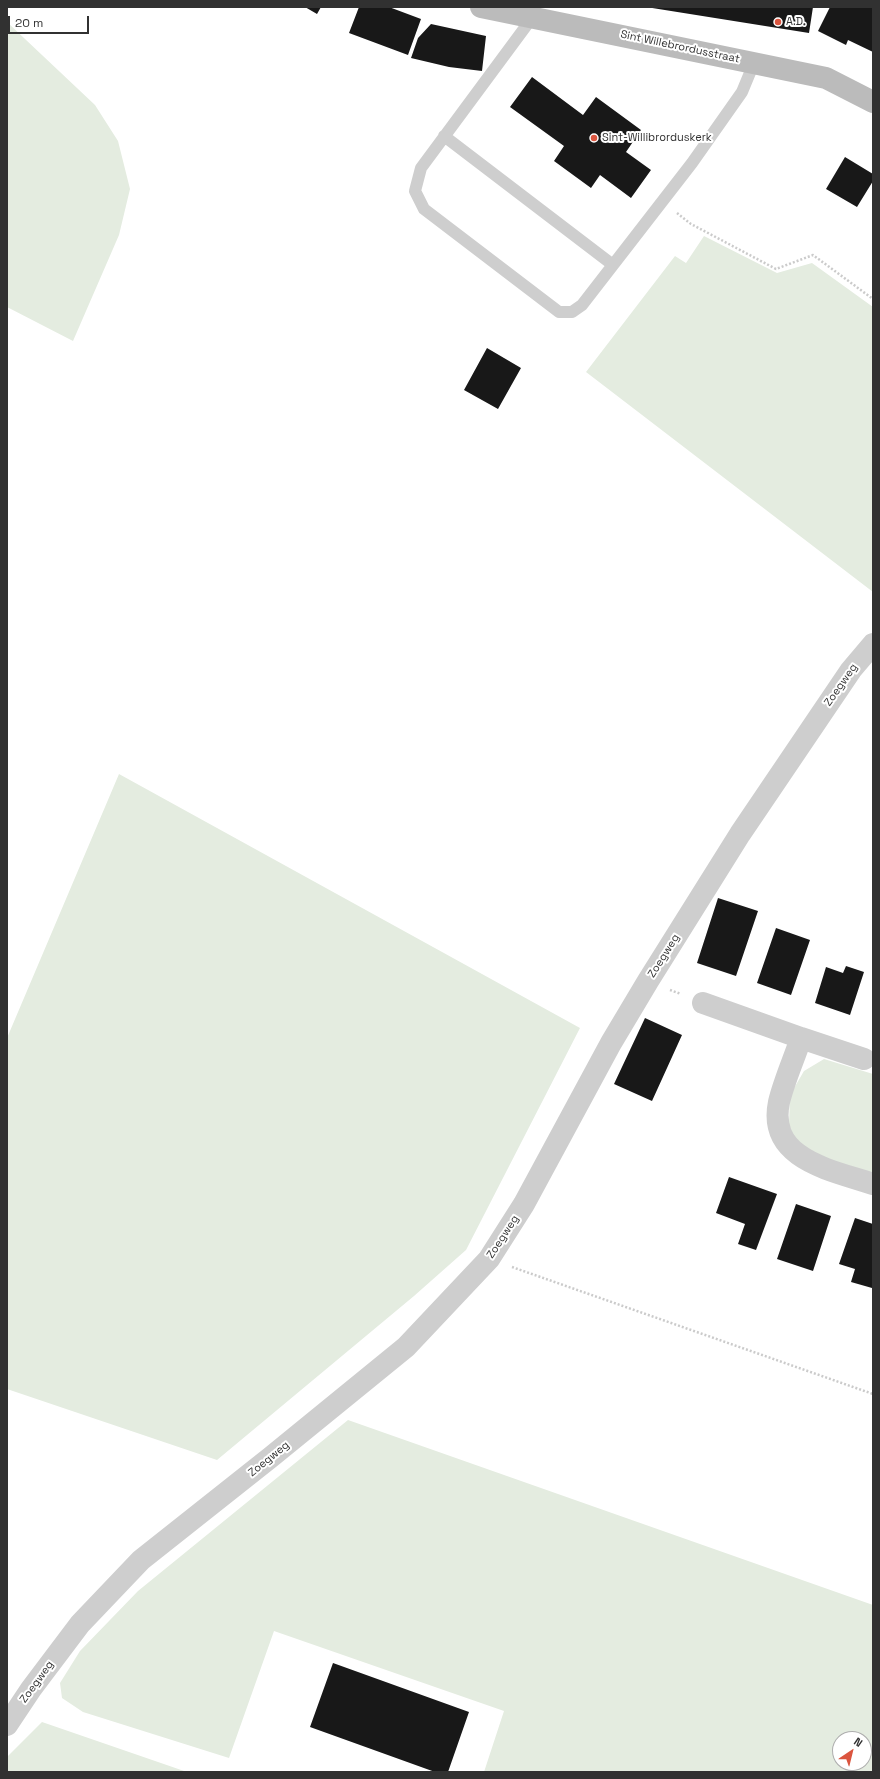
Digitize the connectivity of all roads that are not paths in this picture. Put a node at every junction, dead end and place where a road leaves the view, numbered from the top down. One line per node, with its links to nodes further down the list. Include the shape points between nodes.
1 (481, 7): 2 (street, Sint Willebrordusstraat)
2 (526, 13): 3 (street, Sint Willebrordusstraat); 5 (lane)
3 (754, 63): 4 (street, Sint Willebrordusstraat, via 826,78); 6 (lane, via 742,92 692,163)
4 (873, 102)
5 (444, 136): 6 (lane); 6 (lane, via 421,168 415,191 424,209 559,312 572,312 582,304)
6 (613, 265)
7 (873, 644): 12 (street, Zoegweg, via 851,670 744,827 611,1043 524,1204 489,1259 406,1347 141,1560 80,1624)
8 (703, 1003): 9 (street)
9 (801, 1038): 10 (street); 11 (street, via 779,1102 777,1123 785,1142 798,1155 815,1165)
10 (864, 1059)
11 (873, 1184)
12 (7, 1725)

